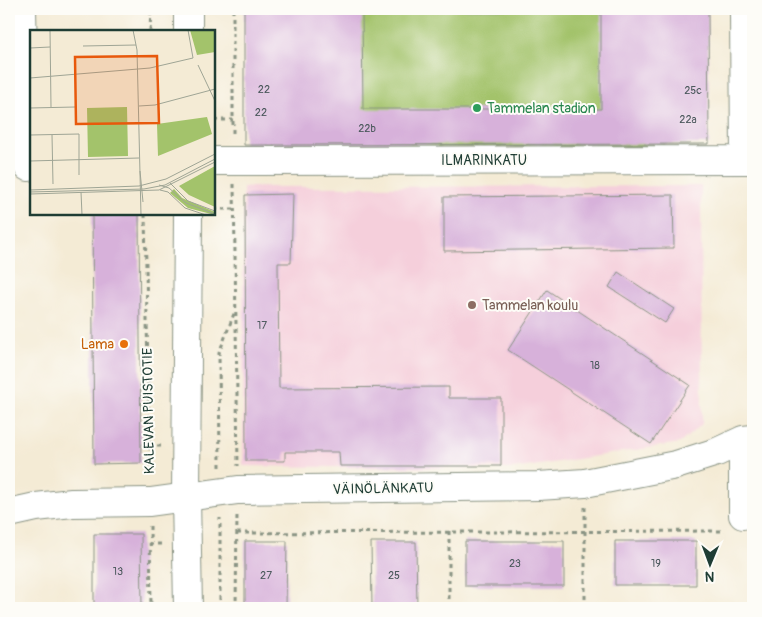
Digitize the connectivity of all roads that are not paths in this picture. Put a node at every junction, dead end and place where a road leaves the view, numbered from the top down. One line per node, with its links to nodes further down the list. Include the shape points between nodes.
1 (22, 9): 7 (street)
2 (188, 9): 4 (street)
3 (744, 9): 5 (street)
4 (188, 30)
5 (749, 160): 6 (street, ILMARINKATU)
6 (224, 161)
7 (23, 168)
8 (188, 215): 10 (street)
9 (748, 440): 10 (street, VÄINÖLÄNKATU, via 676,465 585,483 229,490); 12 (street)
10 (186, 496): 11 (street, VÄINÖLÄNKATU, via 150,502 72,503); 13 (street)
11 (9, 513)
12 (738, 523)
13 (188, 608)

